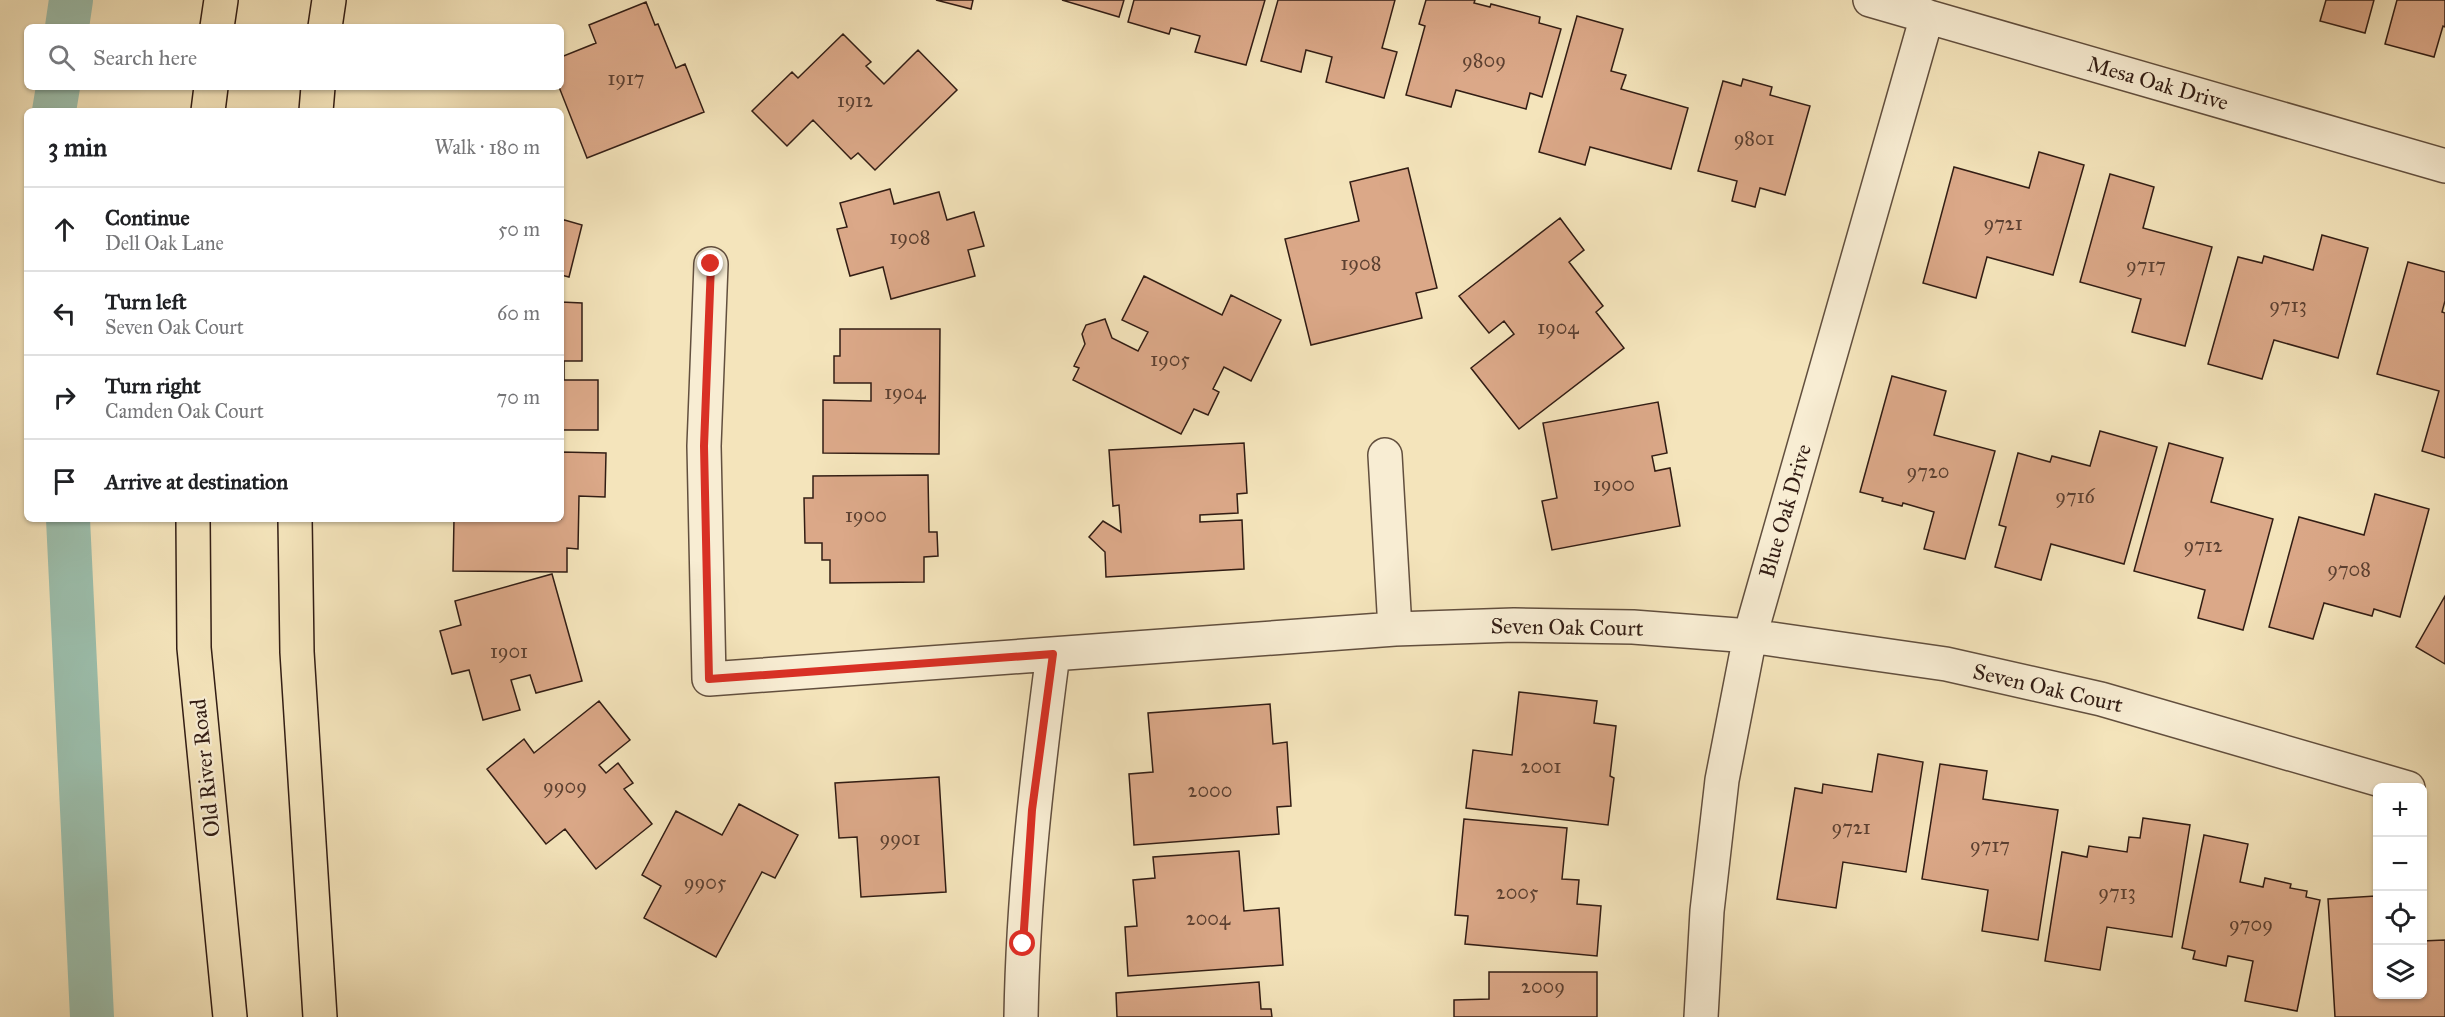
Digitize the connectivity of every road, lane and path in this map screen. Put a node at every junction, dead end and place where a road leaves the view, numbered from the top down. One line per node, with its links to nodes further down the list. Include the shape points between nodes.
1 (221, 0): 5 (main road)
2 (329, 0): 6 (main road)
3 (1870, 0): 4 (street, Mesa Oak Drive)
4 (1927, 16): 11 (street, Mesa Oak Drive); 17 (street, Blue Oak Drive)
5 (217, 24)
6 (325, 24)
7 (211, 90): 9 (main road)
8 (318, 90): 10 (main road)
9 (208, 108)
10 (316, 108)
11 (2445, 166)
12 (711, 264): 18 (street, Seven Oak Court, via 704,446 709,679)
13 (1385, 455): 16 (street)
14 (193, 522): 20 (main road, Old River Road, via 194,648)
15 (295, 522): 21 (main road, via 297,652)
16 (1395, 629): 17 (street, Seven Oak Court, via 1633,627); 18 (street, Seven Oak Court)
17 (1750, 636): 19 (street, Seven Oak Court, via 1946,664 2101,699); 23 (street, Blue Oak Drive, via 1722,780 1707,911)
18 (1053, 654): 22 (street, via 1032,810)
19 (2391, 783)
20 (230, 1017)
21 (320, 1017)
22 (1021, 1017)
23 (1701, 1017)

